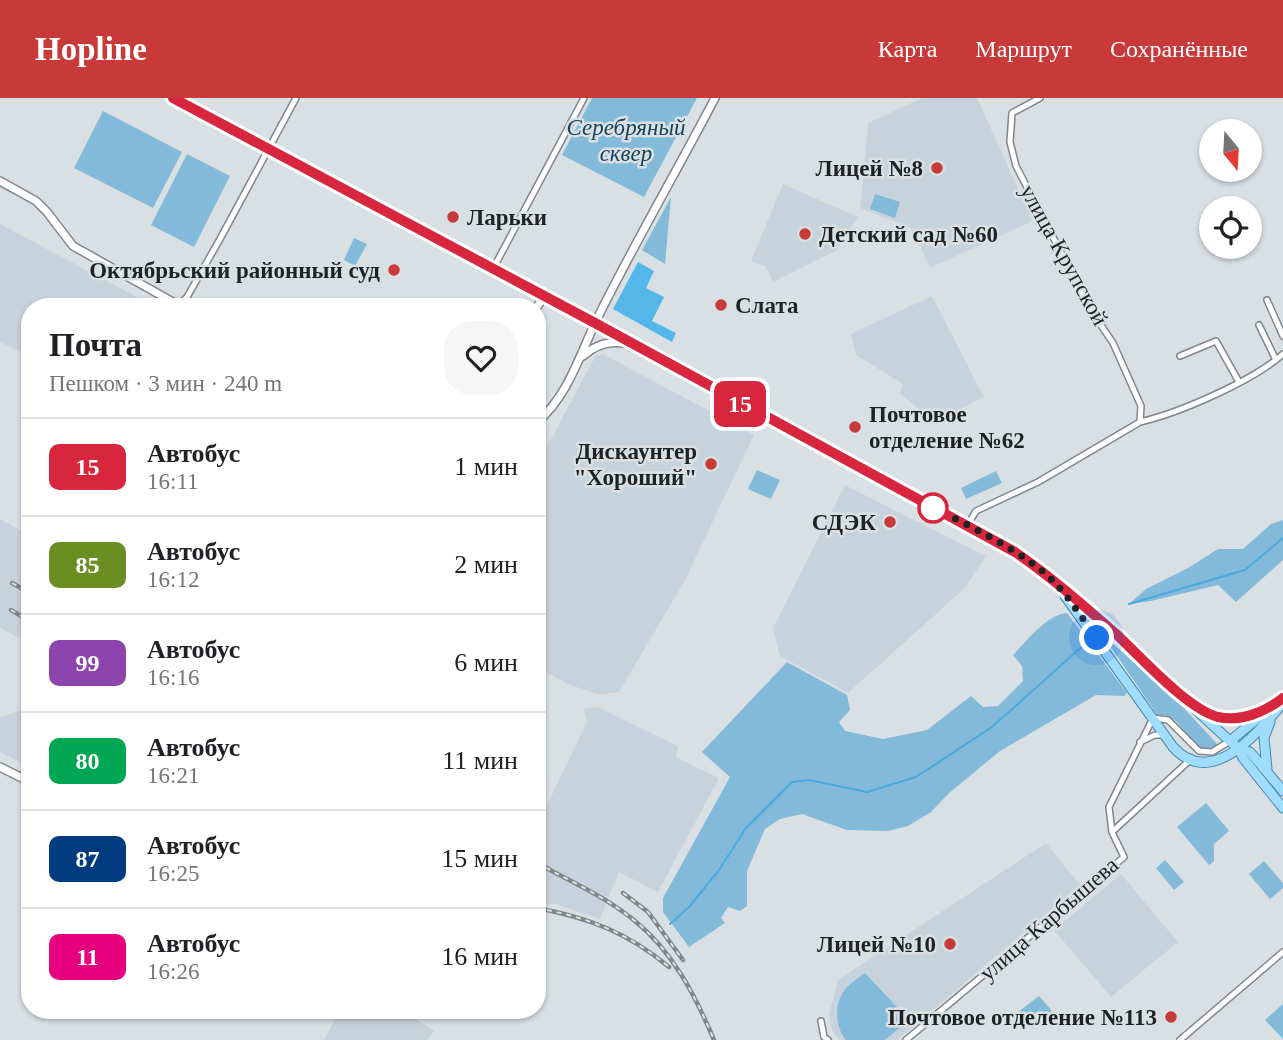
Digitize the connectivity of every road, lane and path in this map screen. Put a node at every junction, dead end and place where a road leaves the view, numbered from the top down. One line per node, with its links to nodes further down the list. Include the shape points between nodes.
1 (173, 98): 6 (main road)
2 (296, 98): 6 (street)
3 (584, 98): 8 (street)
4 (715, 98): 13 (street)
5 (1040, 98): 23 (street, улица Крупской, via 1012,113 1010,142 1016,166 1092,312 1113,343 1141,406)
6 (269, 150): 8 (main road); 11 (street)
7 (0, 181): 10 (street, via 36,201 73,246)
8 (493, 269): 9 (main road)
9 (544, 296): 13 (main road)
10 (165, 298)
11 (186, 298)
12 (1267, 300): 15 (street)
13 (595, 323): 16 (main road); 19 (street)
14 (1259, 325): 20 (street)
15 (1283, 336)
16 (634, 345): 19 (street, via 610,342); 24 (main road)
17 (1283, 354): 20 (street)
18 (1180, 356): 21 (street, via 1216,341)
19 (579, 359): 22 (street)
20 (1276, 360): 21 (street)
21 (1239, 382): 23 (street)
22 (546, 415)
23 (1140, 422): 24 (street, via 1038,482 976,511)
24 (967, 526): 25 (main road, via 1015,552)
25 (1054, 581): 27 (main road); 29 (main road)
26 (1283, 701): 28 (main road)
27 (1196, 707): 28 (main road, via 1228,718); 31 (main road)
28 (1271, 711): 31 (main road); 33 (main road); 36 (main road, via 1264,738)
29 (1153, 718): 30 (main road); 31 (street, via 1168,720 1199,751 1212,751); 32 (street)
30 (1164, 735): 32 (street); 34 (main road)
31 (1230, 741): 33 (main road)
32 (1140, 742): 40 (street, via 1110,807)
33 (1240, 749): 34 (main road, via 1222,759); 36 (main road, via 1250,752); 39 (main road)
34 (1191, 759): 40 (street, улица Карбышева)
35 (0, 767): 37 (street)
36 (1267, 771): 38 (main road)
37 (21, 778)
38 (1283, 791)
39 (1283, 808)
40 (1112, 832): 44 (street, улица Карбышева, via 1124,857)
41 (1283, 952): 45 (street)
42 (821, 1021): 43 (street)
43 (828, 1040)
44 (906, 1040)
45 (1180, 1040)

